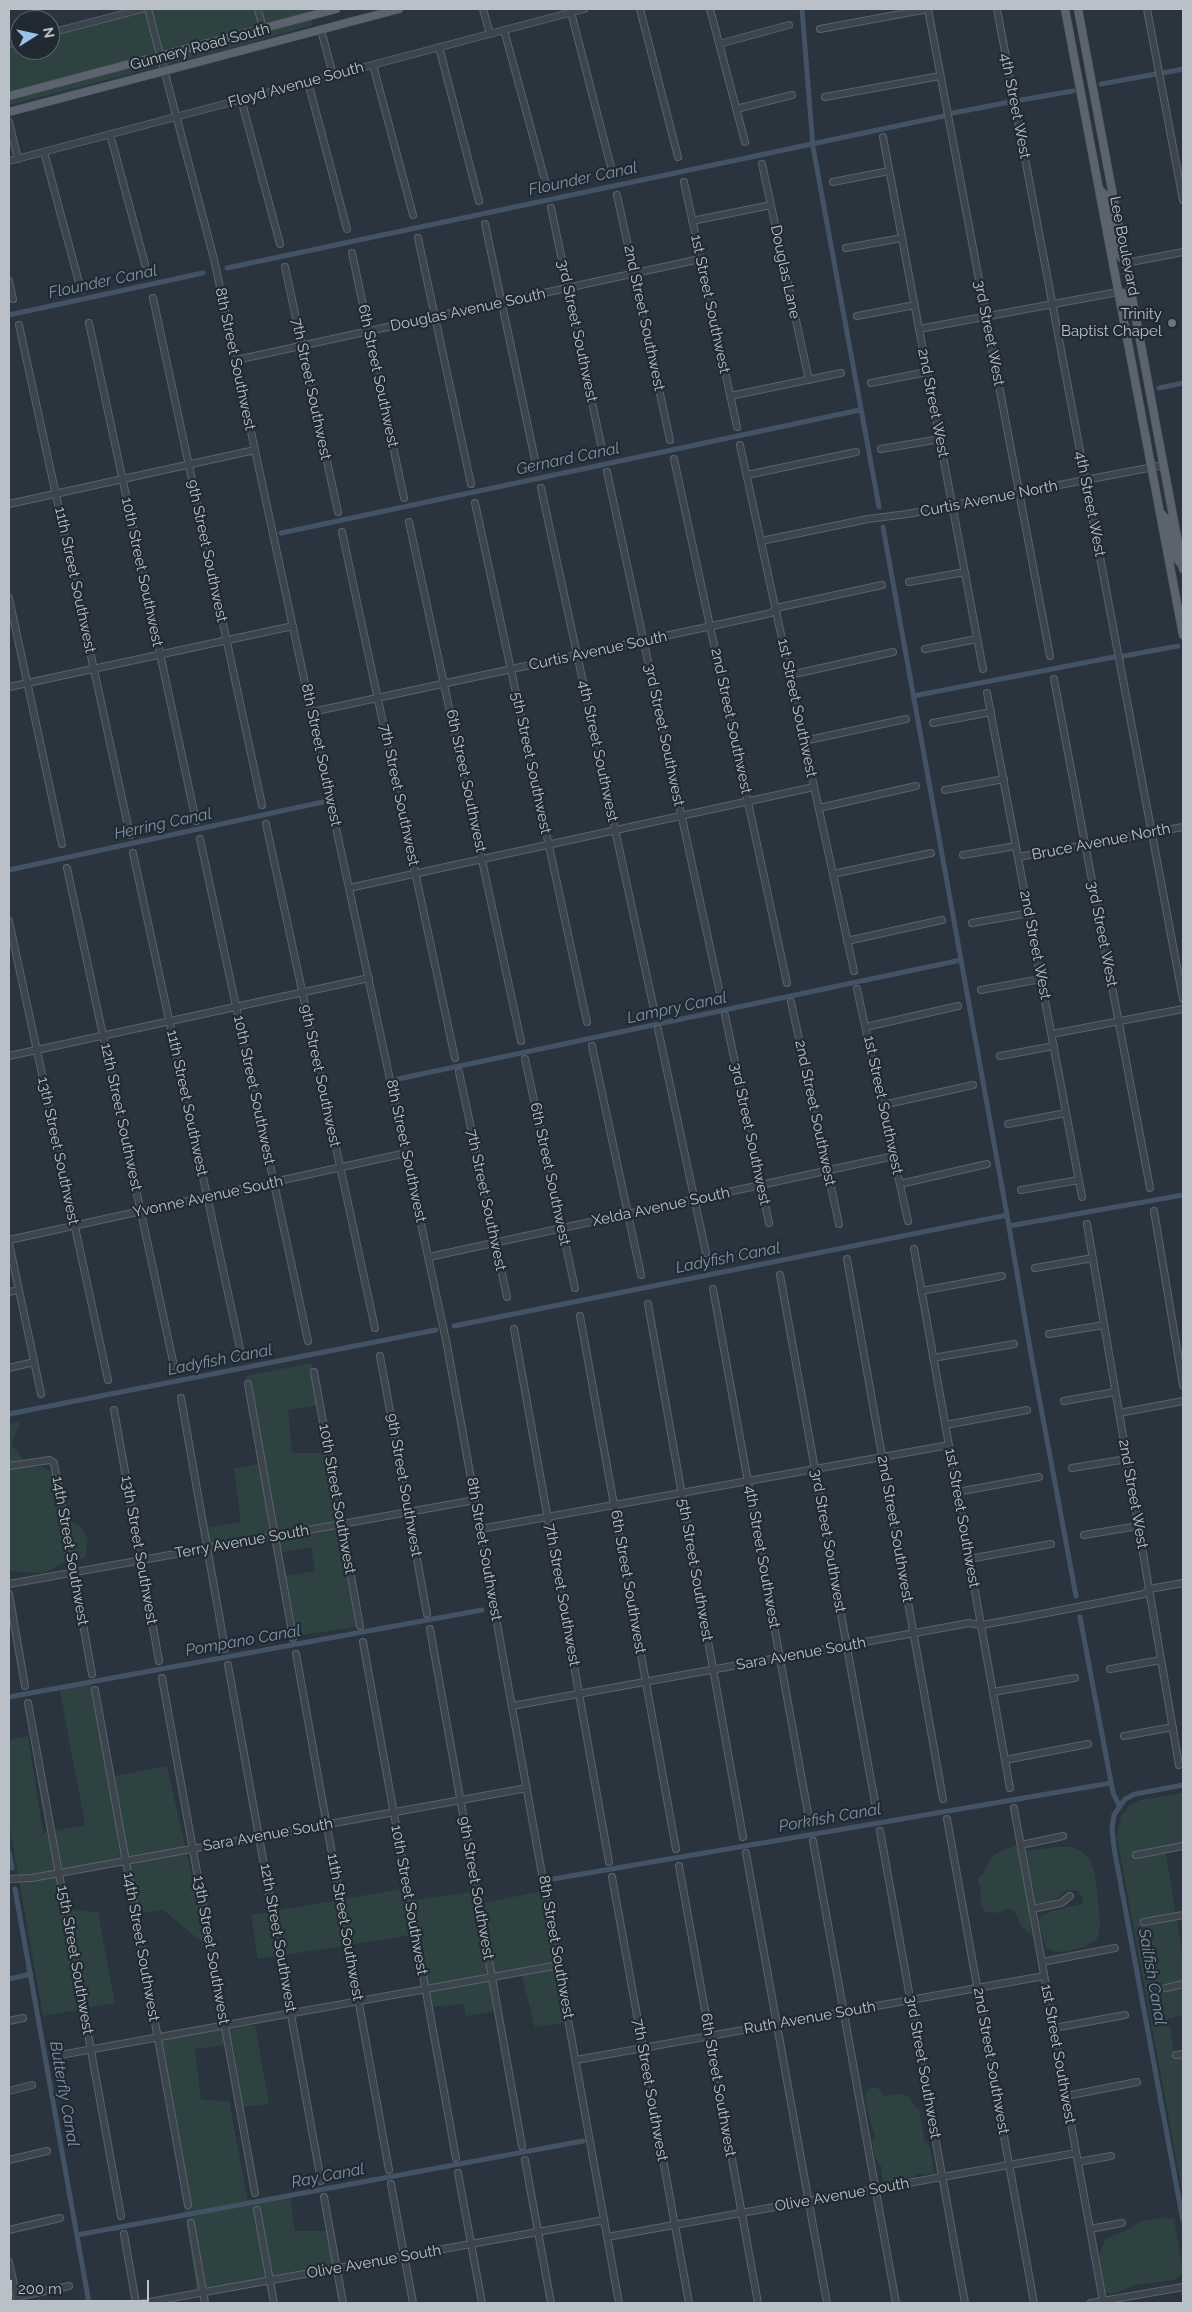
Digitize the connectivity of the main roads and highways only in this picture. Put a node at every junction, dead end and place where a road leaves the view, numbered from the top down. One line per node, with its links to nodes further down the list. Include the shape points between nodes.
1 (336, 9): 7 (main road, Gunnery Road South)
2 (383, 9): 6 (main road, via 350,18)
3 (399, 9): 6 (main road, Gunnery Road South)
4 (1065, 9): 9 (main road, Lee Boulevard)
5 (1078, 9): 10 (main road, Lee Boulevard)
6 (339, 25): 8 (main road, Gunnery Road South)
7 (9, 96)
8 (9, 112)
9 (1099, 188): 10 (main road, via 1106,196 1118,253); 11 (main road, Lee Boulevard)
10 (1126, 263): 12 (main road, Lee Boulevard)
11 (1118, 292): 12 (main road, via 1127,297 1139,358); 13 (main road, Lee Boulevard)
12 (1145, 364): 14 (main road, Lee Boulevard)
13 (1160, 511): 14 (main road, via 1169,523 1176,558); 15 (main road, Lee Boulevard)
14 (1183, 566)
15 (1183, 635)

